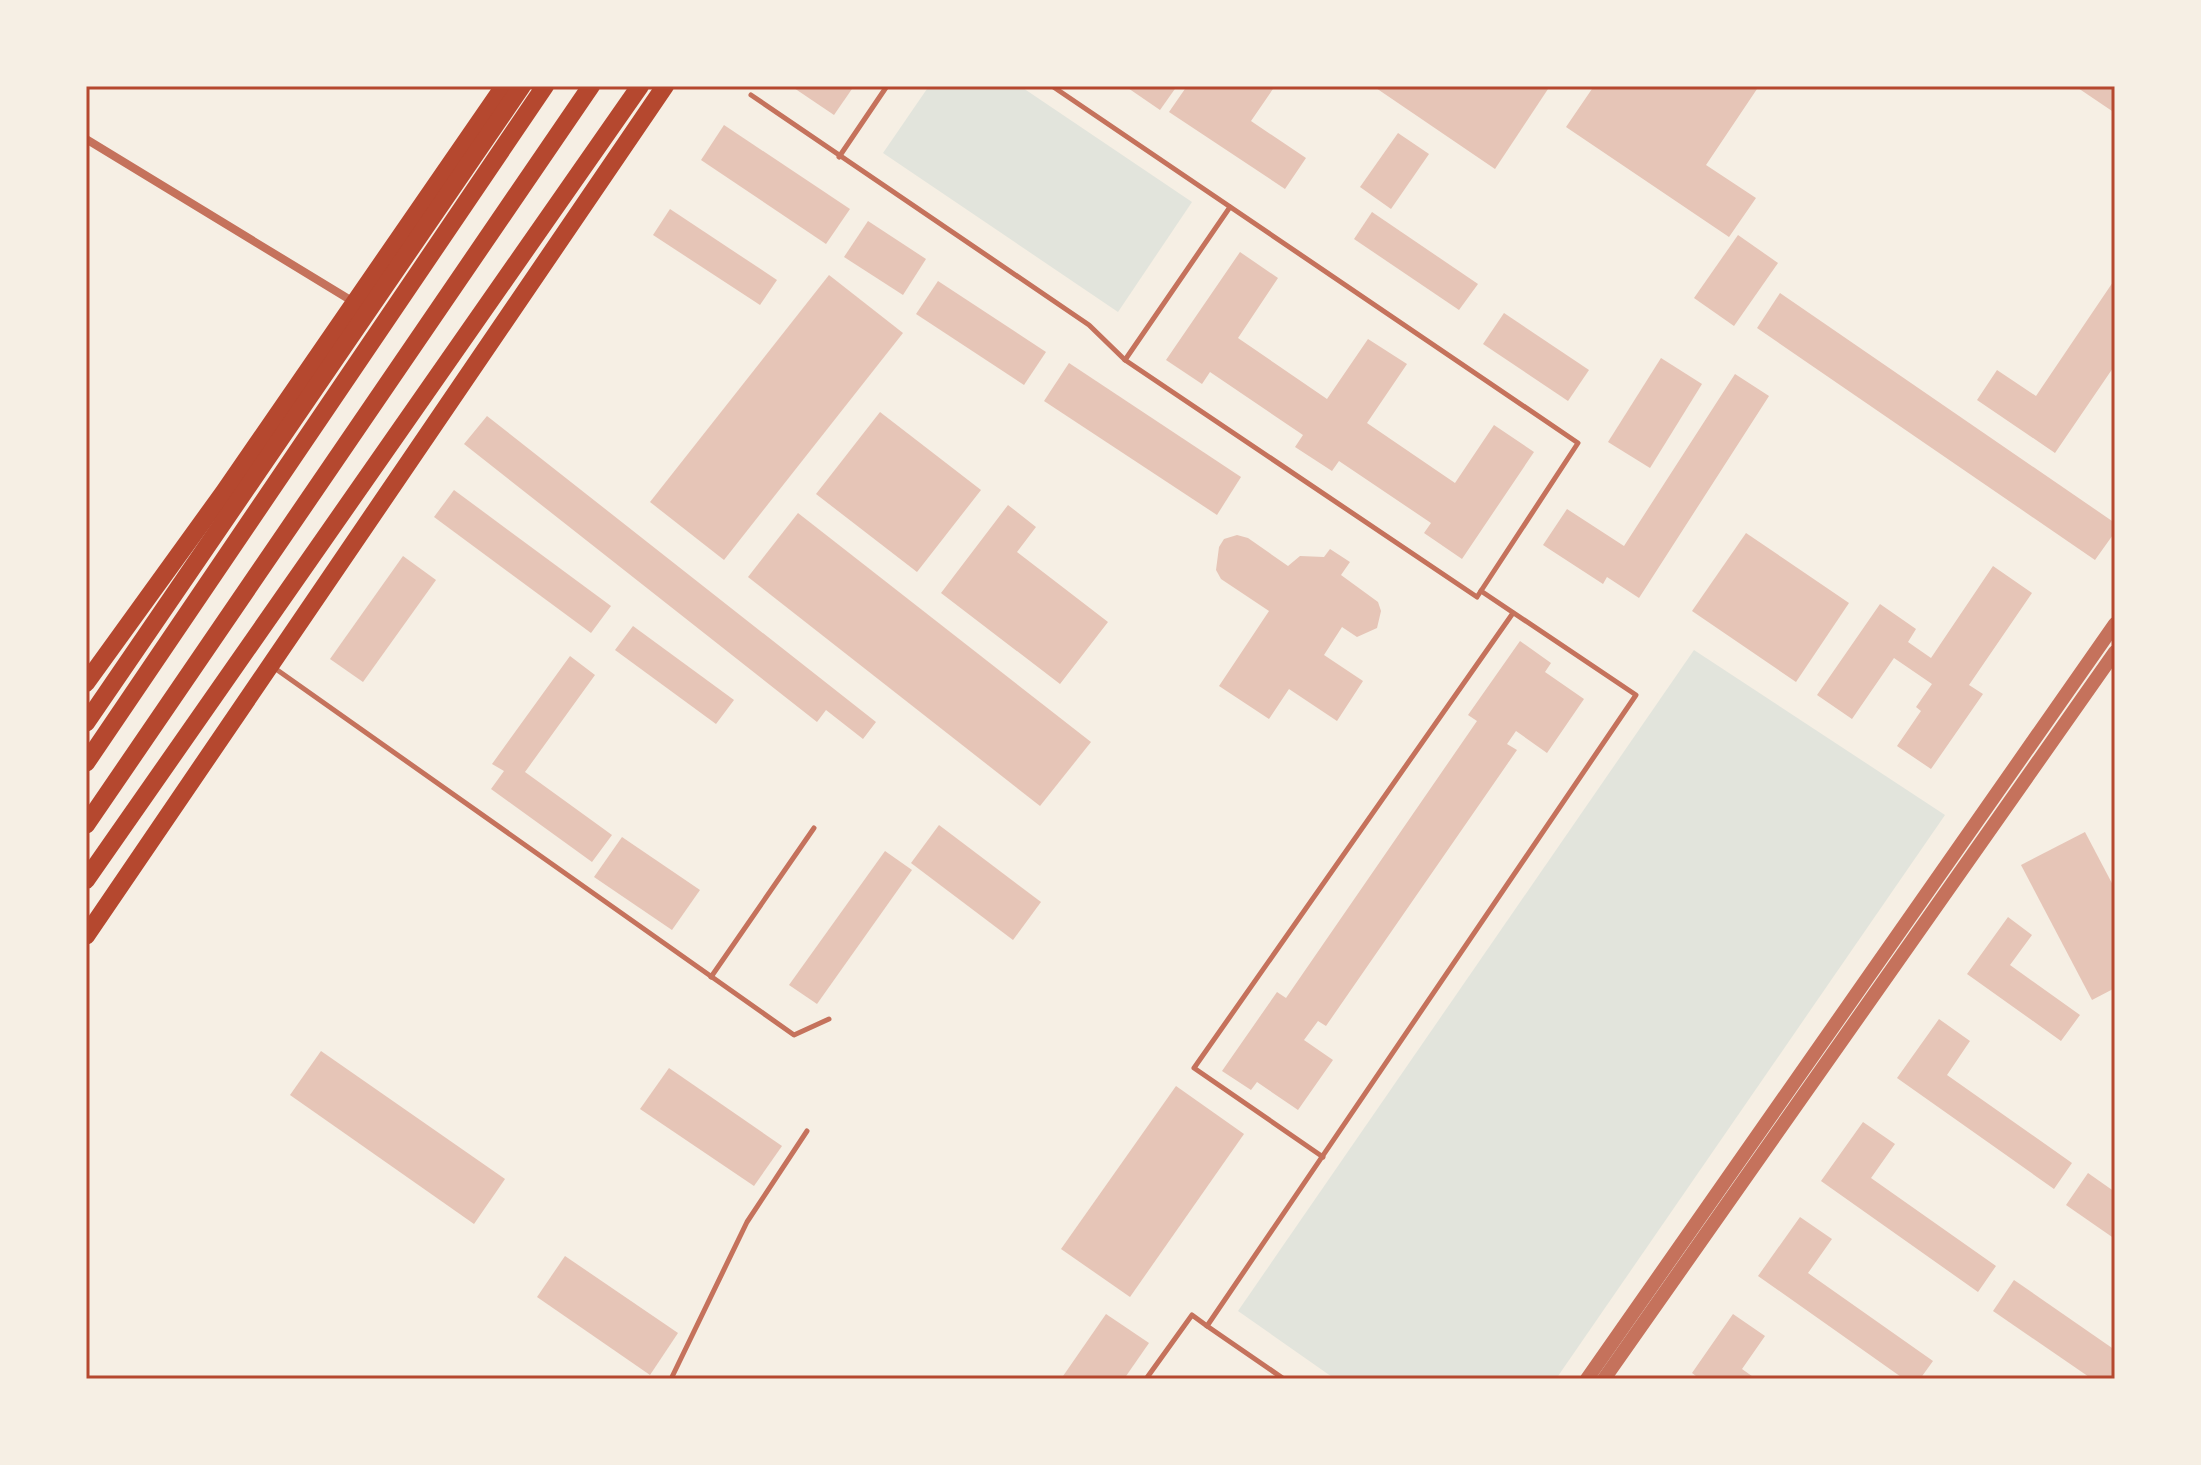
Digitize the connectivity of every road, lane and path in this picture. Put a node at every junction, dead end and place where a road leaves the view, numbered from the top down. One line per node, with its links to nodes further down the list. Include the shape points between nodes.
1 (504, 86): 13 (highway)
2 (522, 86): 21 (highway)
3 (545, 86): 22 (highway)
4 (591, 86): 23 (highway)
5 (640, 86): 25 (highway)
6 (665, 86): 19 (highway)
7 (887, 86): 11 (lane)
8 (1052, 86): 12 (lane)
9 (751, 95): 11 (lane)
10 (86, 139): 13 (street)
11 (839, 157): 14 (lane, via 1089,325)
12 (1230, 207): 14 (lane); 15 (lane, via 1578,443)
13 (352, 301): 20 (highway, via 224,492)
14 (1125, 360): 15 (lane, via 1477,597)
15 (1481, 591): 16 (lane)
16 (1513, 613): 30 (lane, via 1636,695); 30 (lane, via 1194,1068)
17 (2115, 624): 35 (street)
18 (2115, 652): 36 (street)
19 (272, 666): 26 (highway); 27 (lane)
20 (86, 683)
21 (86, 723)
22 (86, 763)
23 (86, 825)
24 (814, 828): 27 (lane)
25 (86, 880)
26 (86, 936)
27 (711, 977): 28 (lane, via 794,1035)
28 (829, 1019)
29 (807, 1131): 32 (lane, via 747,1222)
30 (1323, 1157): 31 (lane)
31 (1207, 1326): 33 (lane, via 1192,1315); 34 (lane)
32 (671, 1379)
33 (1146, 1379)
34 (1284, 1379)
35 (1587, 1379)
36 (1604, 1379)

